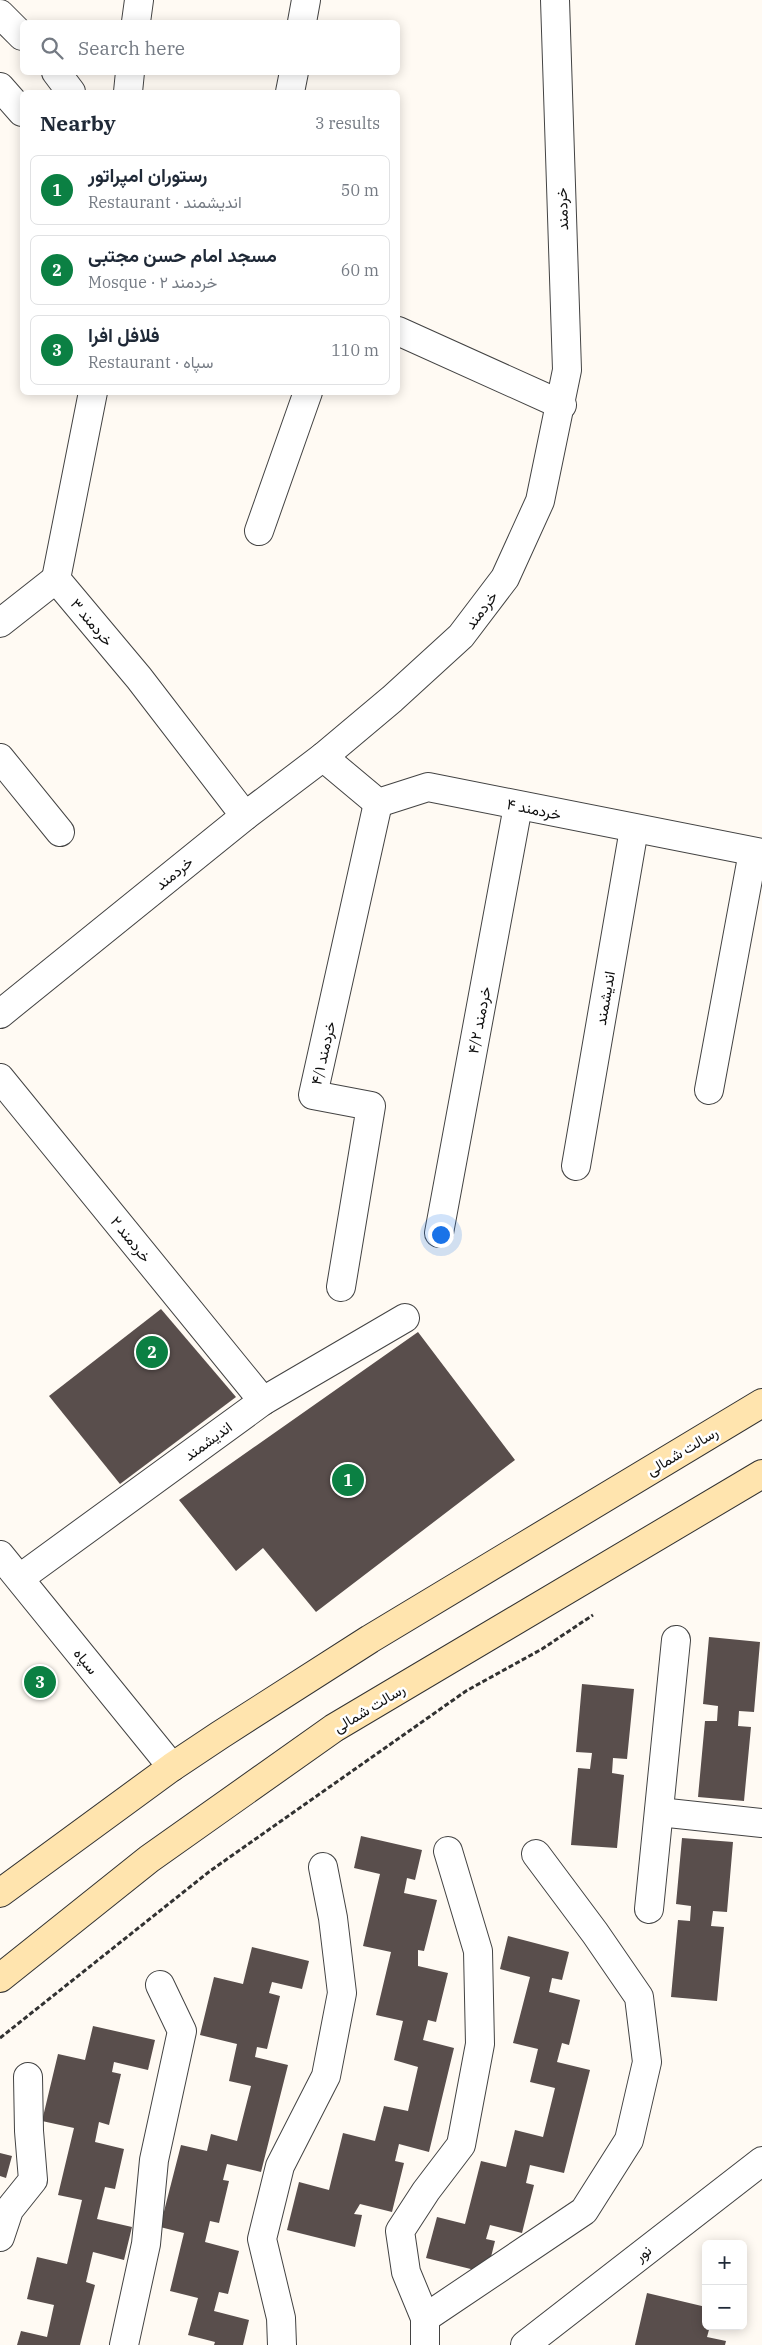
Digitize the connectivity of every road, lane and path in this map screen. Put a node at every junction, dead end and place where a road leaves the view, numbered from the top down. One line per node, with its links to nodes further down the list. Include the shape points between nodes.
1 (139, 0): 5 (street)
2 (306, 0): 6 (street)
3 (556, 0): 19 (street, خردمند, via 567,370)
4 (0, 14): 7 (street)
5 (136, 20)
6 (302, 20)
7 (20, 34)
8 (58, 75): 12 (street)
9 (130, 75): 13 (street)
10 (293, 75): 14 (street)
11 (0, 87): 15 (street)
12 (70, 90)
13 (128, 90)
14 (290, 90)
15 (20, 110)
16 (400, 332): 19 (street)
17 (92, 395): 21 (street)
18 (307, 395): 20 (street)
19 (562, 405): 23 (street, خردمند, via 540,501 505,578 461,636)
20 (259, 531)
21 (56, 579): 22 (street); 27 (street, خردمند ۳, via 139,678)
22 (0, 623)
23 (323, 757): 25 (street); 27 (street, خردمند)
24 (0, 758): 29 (street)
25 (378, 803): 26 (street, خردمند ۴, via 428,787); 36 (street, خردمند ۴/۱, via 313,1095 371,1106)
26 (518, 806): 28 (street, خردمند ۴); 35 (street, خردمند ۴/۲)
27 (245, 816): 31 (street, خردمند)
28 (634, 829): 30 (street, خردمند ۴); 34 (street, اندیشمند)
29 (60, 832)
30 (758, 853): 33 (street)
31 (0, 1014)
32 (0, 1078): 38 (street, خردمند ۲)
33 (709, 1090)
34 (576, 1166)
35 (439, 1234)
36 (340, 1287)
37 (405, 1318): 38 (street, اندیشمند)
38 (263, 1401): 42 (street, اندیشمند)
39 (762, 1403): 45 (main road, رسالت شمالی, via 370,1639)
40 (762, 1474): 53 (main road, رسالت شمالی, via 334,1728 149,1859)
41 (0, 1555): 42 (street, سپاه)
42 (20, 1578): 45 (street, سپاه)
43 (597, 1612): 55 (path, via 542,1649 466,1691 210,1871)
44 (676, 1640): 46 (street)
45 (172, 1767): 51 (main road, رسالت شمالی)
46 (659, 1812): 47 (street); 52 (street)
47 (762, 1823)
48 (448, 1851): 59 (street, via 478,1951 480,2044 461,2145 400,2231 406,2272)
49 (536, 1854): 59 (street, via 639,1997 647,2062 629,2140 584,2211)
50 (323, 1867): 61 (street, via 342,1993 326,2076 280,2166 262,2239 281,2318)
51 (0, 1893)
52 (649, 1909)
53 (0, 1978)
54 (160, 1985): 60 (street, via 182,2031 154,2160 146,2244)
55 (0, 2038)
56 (28, 2077): 58 (street, via 34,2180 9,2210)
57 (762, 2160): 63 (street, نور)
58 (0, 2237)
59 (425, 2318): 62 (street)
60 (124, 2345)
61 (282, 2345)
62 (425, 2345)
63 (525, 2345)

